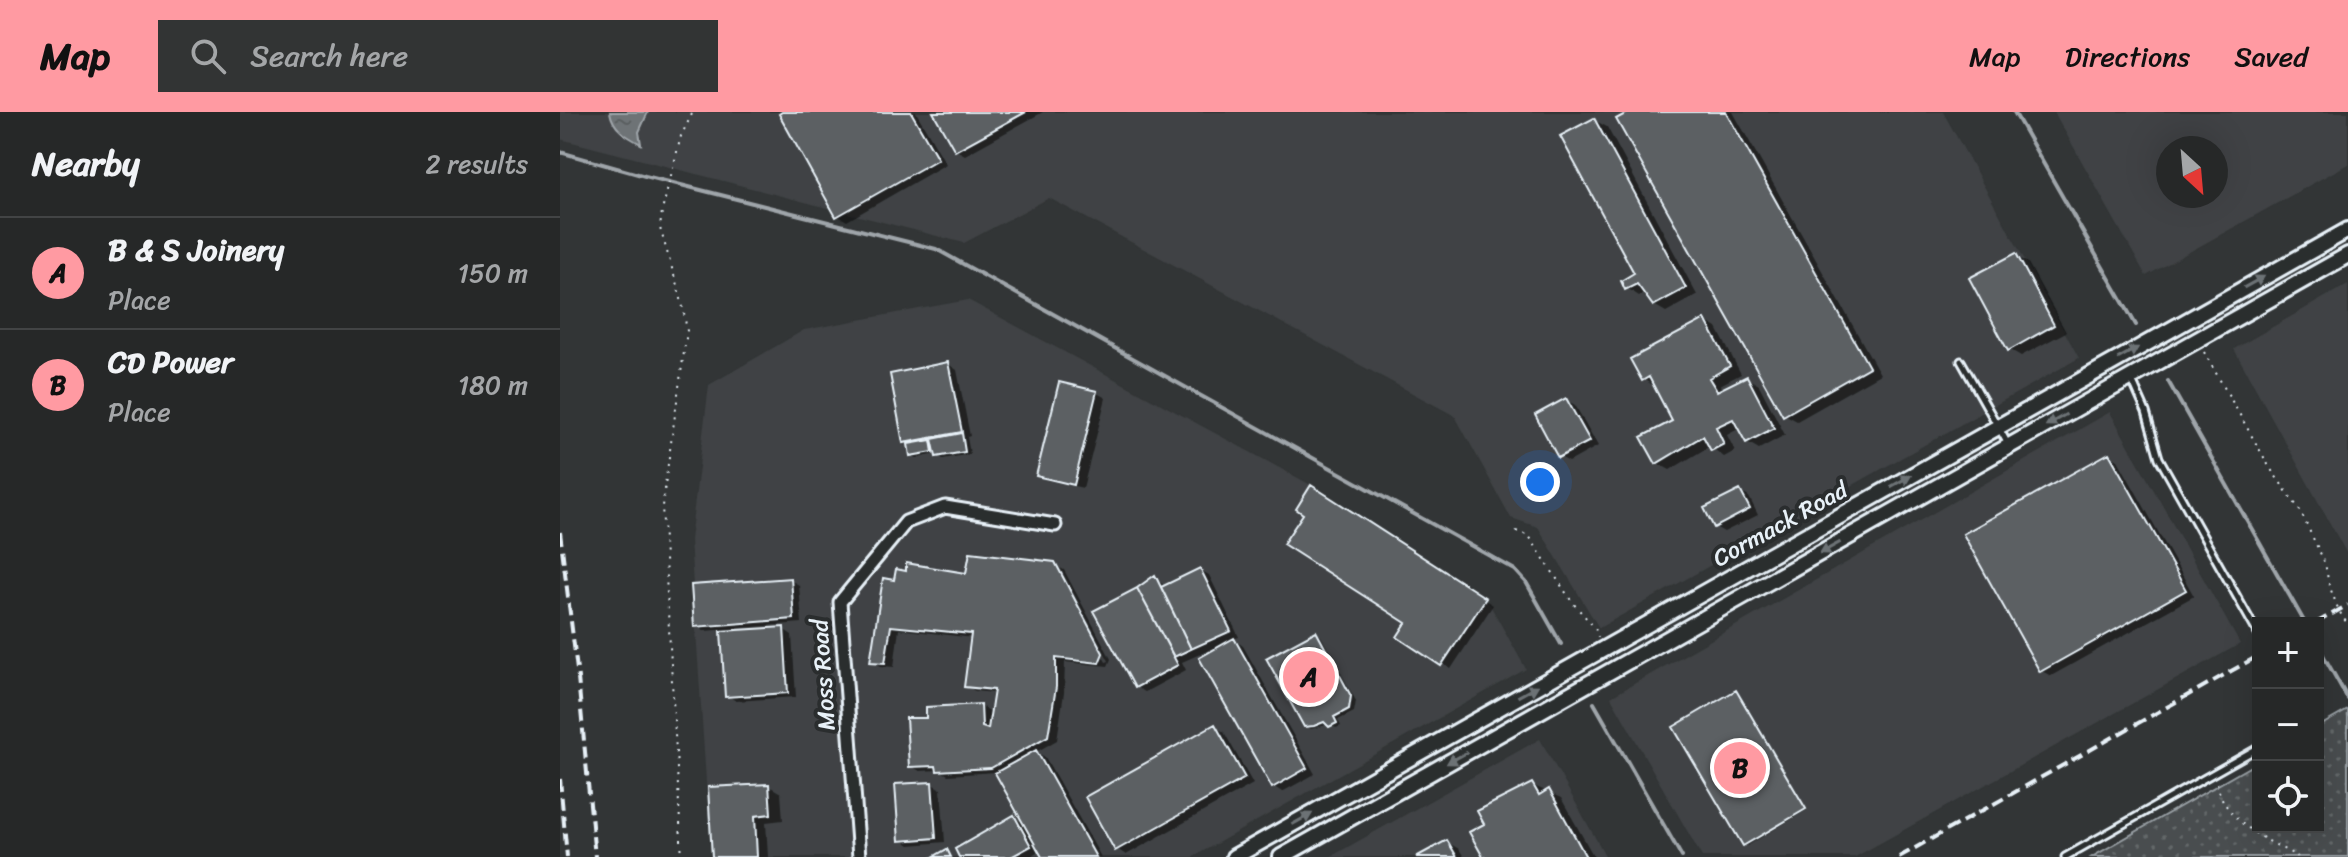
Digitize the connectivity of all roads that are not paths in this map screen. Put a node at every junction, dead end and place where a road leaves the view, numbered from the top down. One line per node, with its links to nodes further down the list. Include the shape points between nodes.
1 (2348, 230): 5 (street, Cormack Road, one-way to 1)
2 (2348, 255): 4 (street, Cormack Road)
3 (1961, 361): 5 (lane)
4 (2130, 378): 6 (street, Cormack Road, one-way to 6); 8 (lane, via 2159,458)
5 (1998, 426): 6 (lane); 11 (street, Cormack Road, one-way to 5)
6 (2009, 446): 12 (street, Cormack Road, one-way to 12)
7 (1055, 525): 10 (street, Moss Road, via 945,507 906,522 840,602)
8 (2252, 623)
9 (2252, 752): 13 (lane)
10 (859, 857)
11 (1234, 857)
12 (1281, 857)
13 (2065, 857)

